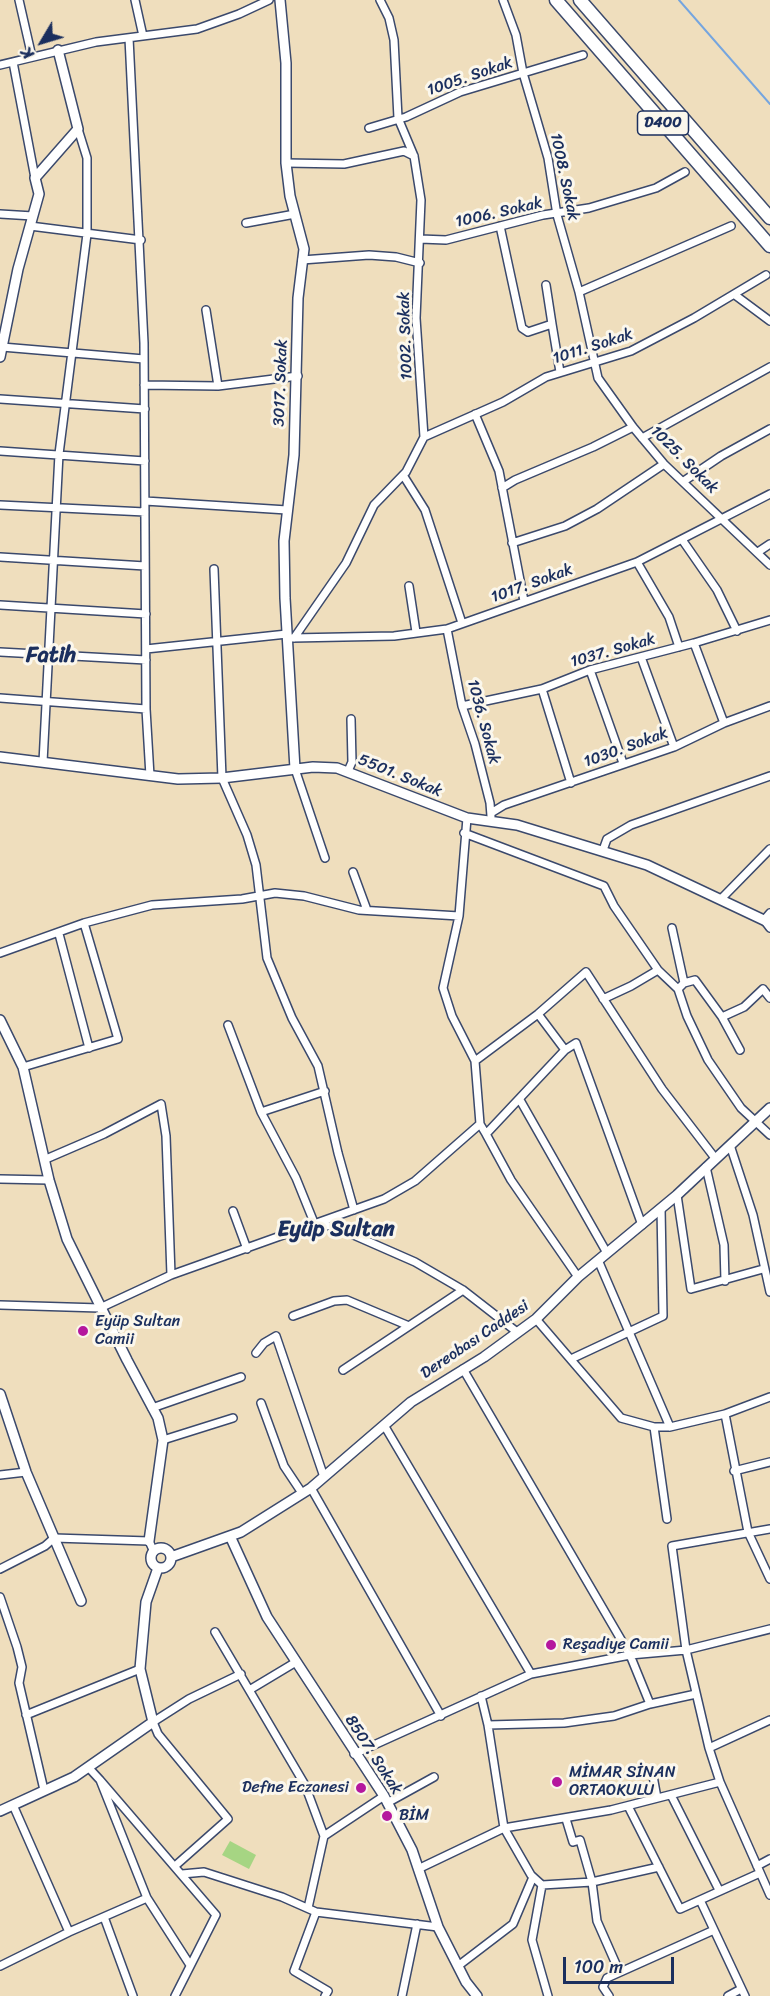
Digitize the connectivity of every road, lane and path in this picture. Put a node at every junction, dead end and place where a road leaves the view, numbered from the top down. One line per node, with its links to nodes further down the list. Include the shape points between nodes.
1 (19, 0): 13 (street)
2 (135, 0): 9 (street)
3 (269, 0): 9 (street, via 197,29)
4 (280, 0): 21 (street, 3017. Sokak, via 286,63)
5 (380, 0): 17 (street, 1002. Sokak, via 394,40)
6 (503, 0): 16 (street, 1008. Sokak, via 516,35)
7 (556, 0): 36 (highway, D400)
8 (580, 0): 28 (highway, D400)
9 (143, 36): 10 (street)
10 (129, 38): 11 (street); 35 (street)
11 (58, 50): 13 (street); 19 (street)
12 (583, 55): 16 (street, 1005. Sokak)
13 (32, 57): 14 (street)
14 (13, 62): 15 (street); 23 (street)
15 (0, 65)
16 (523, 73): 17 (street, 1005. Sokak, via 448,96); 26 (street, 1008. Sokak, via 548,158)
17 (398, 118): 18 (street, 1005. Sokak); 20 (street, 1002. Sokak)
18 (369, 128)
19 (78, 129): 23 (street); 33 (street, via 87,158)
20 (414, 156): 21 (street, via 404,151 331,165); 34 (street, 1002. Sokak, via 421,200)
21 (286, 163): 25 (street, 3017. Sokak)
22 (685, 172): 26 (street, 1006. Sokak, via 656,188)
23 (35, 178): 27 (street, via 39,194)
24 (0, 214): 27 (street)
25 (295, 214): 29 (street); 37 (street, 3017. Sokak, via 304,249)
26 (557, 215): 31 (street, 1006. Sokak); 41 (street, 1008. Sokak)
27 (33, 216): 30 (street)
28 (770, 218)
29 (246, 223)
30 (30, 226): 33 (street); 46 (street)
31 (500, 226): 34 (street, 1006. Sokak, via 446,240); 45 (street, via 524,331)
32 (731, 226): 41 (street)
33 (87, 234): 35 (street); 47 (street)
34 (420, 239): 38 (street, 1002. Sokak)
35 (141, 240): 48 (street)
36 (770, 246)
37 (302, 260): 38 (street, via 369,255); 52 (street, 3017. Sokak)
38 (420, 263): 61 (street, 1002. Sokak, via 416,318)
39 (766, 275): 42 (street, 1011. Sokak)
40 (546, 285): 45 (street)
41 (579, 292): 49 (street, 1008. Sokak)
42 (735, 295): 44 (street); 49 (street, 1011. Sokak, via 631,351)
43 (206, 310): 54 (street)
44 (770, 321)
45 (552, 324): 51 (street)
46 (1, 352): 47 (street)
47 (71, 354): 48 (street); 56 (street)
48 (144, 359): 53 (street)
49 (592, 363): 51 (street, 1011. Sokak); 59 (street, 1025. Sokak, via 602,386)
50 (770, 367): 62 (street)
51 (561, 372): 58 (street, 1011. Sokak)
52 (298, 376): 54 (street); 74 (street, 3017. Sokak)
53 (144, 385): 54 (street); 57 (street)
54 (218, 386)
55 (0, 399): 56 (street)
56 (66, 404): 57 (street); 64 (street)
57 (144, 409): 65 (street)
58 (475, 414): 61 (street, 1011. Sokak); 69 (street, via 493,454)
59 (633, 427): 62 (street, 1025. Sokak); 69 (street)
60 (770, 429): 68 (street)
61 (424, 437): 67 (street)
62 (642, 438): 66 (street, 1025. Sokak)
63 (0, 451): 64 (street)
64 (59, 454): 65 (street); 73 (street)
65 (145, 461): 71 (street)
66 (664, 464): 68 (street, 1025. Sokak); 78 (street, via 565,526)
67 (404, 475): 93 (street, via 425,510); 97 (street, via 374,505 346,563)
68 (684, 481): 76 (street, 1025. Sokak)
69 (502, 488): 78 (street)
70 (770, 494): 76 (street, 1017. Sokak)
71 (145, 501): 74 (street); 75 (street)
72 (0, 505): 73 (street)
73 (55, 508): 75 (street); 82 (street)
74 (287, 510): 97 (street, 3017. Sokak, via 284,541)
75 (145, 512): 85 (street)
76 (722, 517): 77 (street, 1017. Sokak); 80 (street, 1025. Sokak)
77 (683, 541): 83 (street, 1017. Sokak); 95 (street, via 717,590)
78 (512, 543): 88 (street)
79 (770, 544): 80 (street)
80 (758, 552): 84 (street, 1025. Sokak)
81 (0, 557): 82 (street)
82 (52, 561): 85 (street); 90 (street)
83 (637, 562): 88 (street, 1017. Sokak); 100 (street, via 669,617)
84 (770, 565)
85 (145, 566): 91 (street)
86 (214, 569): 98 (street)
87 (410, 586): 96 (street)
88 (524, 601): 93 (street, 1017. Sokak)
89 (0, 605): 90 (street)
90 (51, 608): 91 (street); 103 (street)
91 (146, 614): 101 (street)
92 (770, 620): 95 (street, 1037. Sokak)
93 (462, 623): 94 (street, 1017. Sokak)
94 (447, 629): 96 (street, 1017. Sokak); 110 (street, 1036. Sokak)
95 (737, 631): 99 (street, 1037. Sokak)
96 (416, 632): 97 (street, 1017. Sokak, via 353,639)
97 (289, 637): 98 (street, 1017. Sokak); 119 (street, 3017. Sokak)
98 (216, 643): 101 (street, 1017. Sokak); 123 (street)
99 (694, 643): 100 (street, 1037. Sokak); 114 (street)
100 (679, 647): 104 (street, 1037. Sokak)
101 (146, 649): 105 (street)
102 (0, 652): 103 (street)
103 (48, 654): 105 (street); 109 (street)
104 (641, 657): 106 (street, 1037. Sokak); 115 (street)
105 (146, 660): 112 (street)
106 (590, 670): 107 (street, 1037. Sokak); 118 (street)
107 (542, 689): 110 (street, 1037. Sokak); 124 (street)
108 (0, 698): 109 (street)
109 (47, 702): 112 (street); 117 (street)
110 (462, 706): 125 (street, 1036. Sokak)
111 (770, 706): 114 (street, 1030. Sokak)
112 (146, 709): 121 (street)
113 (351, 719): 120 (street)
114 (724, 723): 115 (street, 1030. Sokak)
115 (674, 747): 118 (street, 1030. Sokak)
116 (0, 757): 117 (street, 5501. Sokak)
117 (42, 762): 121 (street, 5501. Sokak)
118 (623, 763): 124 (street, 1030. Sokak)
119 (295, 769): 120 (street, 5501. Sokak, via 326,767); 123 (street, 5501. Sokak); 130 (street)
120 (348, 771): 126 (street, 5501. Sokak)
121 (150, 776): 123 (street, 5501. Sokak)
122 (770, 776): 129 (street, via 631,825 607,839)
123 (222, 778): 132 (street, via 247,835)
124 (571, 783): 125 (street, 1030. Sokak, via 504,805)
125 (491, 817): 126 (street, 5501. Sokak); 129 (street, 5501. Sokak)
126 (467, 818): 127 (street)
127 (464, 833): 135 (street); 141 (street, via 604,886)
128 (770, 849): 133 (street)
129 (603, 850): 133 (street, 5501. Sokak)
130 (325, 858)
131 (353, 872): 134 (street)
132 (260, 895): 134 (street, via 304,896); 137 (street, via 152,905); 154 (street, via 267,958 292,1018 318,1065)
133 (723, 898): 136 (street, 5501. Sokak)
134 (367, 910): 135 (street)
135 (459, 916): 152 (street, via 443,988)
136 (768, 921)
137 (84, 923): 139 (street); 149 (street, via 118,1039)
138 (672, 928): 142 (street)
139 (58, 934): 140 (street); 149 (street)
140 (0, 952)
141 (657, 970): 142 (street); 144 (street)
142 (681, 986): 146 (street, via 695,980); 158 (street, via 687,1016 708,1060)
143 (770, 998): 146 (street, via 763,989 744,1008)
144 (603, 999): 145 (street, via 586,972); 163 (street, via 662,1089)
145 (538, 1014): 150 (street); 152 (street)
146 (722, 1017): 151 (street)
147 (0, 1020): 153 (street)
148 (228, 1025): 157 (street)
149 (89, 1048): 153 (street)
150 (565, 1050): 155 (street); 173 (street, via 576,1042)
151 (740, 1050)
152 (474, 1061): 159 (street)
153 (23, 1067): 164 (street)
154 (325, 1091): 157 (street); 170 (street)
155 (520, 1100): 160 (street); 175 (street)
156 (770, 1108): 158 (street, Dereobası Caddesi)
157 (261, 1112): 172 (street, via 296,1178)
158 (755, 1122): 161 (street); 162 (street, Dereobası Caddesi)
159 (480, 1124): 160 (street); 170 (street, via 415,1181)
160 (486, 1134): 179 (street, via 512,1180)
161 (770, 1135)
162 (730, 1145): 163 (street, Dereobası Caddesi); 177 (street, via 753,1215)
163 (715, 1158): 165 (street, Dereobası Caddesi)
164 (46, 1159): 167 (street); 178 (street, via 161,1104 166,1136)
165 (706, 1167): 168 (street, Dereobası Caddesi); 180 (street, via 724,1245)
166 (0, 1179): 167 (street)
167 (49, 1180): 184 (street, via 67,1239)
168 (677, 1195): 169 (street, Dereobası Caddesi); 180 (street, via 691,1289)
169 (661, 1208): 173 (street, Dereobası Caddesi); 188 (street, via 663,1316)
170 (354, 1210): 172 (street)
171 (233, 1211): 174 (street)
172 (315, 1225): 174 (street); 181 (street, via 333,1226 415,1262)
173 (642, 1225): 175 (street, Dereobası Caddesi)
174 (247, 1249): 178 (street)
175 (607, 1253): 176 (street, Dereobası Caddesi)
176 (598, 1260): 179 (street, Dereobası Caddesi); 188 (street)
177 (764, 1269): 180 (street); 182 (street)
178 (171, 1275): 184 (street)
179 (578, 1277): 186 (street, Dereobası Caddesi)
180 (725, 1281)
181 (463, 1290): 187 (street); 189 (street)
182 (770, 1292)
183 (0, 1305): 184 (street)
184 (100, 1308): 198 (street)
185 (293, 1316): 187 (street, via 347,1300)
186 (536, 1319): 189 (street, Dereobası Caddesi); 191 (street)
187 (409, 1326): 192 (street)
188 (629, 1331): 191 (street); 203 (street)
189 (517, 1332): 193 (street, Dereobası Caddesi)
190 (256, 1353): 209 (street, via 276,1336)
191 (571, 1359): 202 (street, via 621,1418)
192 (343, 1370)
193 (464, 1370): 201 (street, Dereobası Caddesi, via 411,1402); 227 (street)
194 (241, 1377): 198 (street)
195 (0, 1394): 207 (street)
196 (770, 1397): 199 (street)
197 (261, 1403): 210 (street, via 284,1466)
198 (152, 1408): 204 (street)
199 (725, 1414): 203 (street); 206 (street)
200 (233, 1418): 204 (street)
201 (384, 1425): 209 (street, Dereobası Caddesi); 231 (street)
202 (654, 1427): 203 (street); 211 (street)
203 (670, 1427)
204 (164, 1440): 216 (street)
205 (770, 1462): 206 (street)
206 (735, 1471): 213 (street)
207 (26, 1472): 208 (street); 215 (street)
208 (0, 1475)
209 (324, 1477): 210 (street, Dereobası Caddesi)
210 (306, 1490): 214 (street, Dereobası Caddesi); 237 (street)
211 (668, 1519)
212 (770, 1529): 213 (street)
213 (748, 1532): 221 (street); 226 (street, via 672,1546)
214 (230, 1536): 218 (street, Dereobası Caddesi); 228 (street, 8507. Sokak, via 267,1617)
215 (54, 1538): 216 (street); 220 (street); 223 (street)
216 (149, 1541): 217 (street)
217 (154, 1551): 218 (street, via 165,1549); 219 (street, via 152,1561)
218 (171, 1557): 219 (street, via 167,1566)
219 (158, 1568): 229 (street, via 146,1602)
220 (0, 1569)
221 (770, 1579)
222 (0, 1597): 236 (street, via 22,1667 19,1683)
223 (81, 1601)
224 (770, 1629): 226 (street)
225 (215, 1632): 230 (street)
226 (686, 1650): 227 (street); 233 (street)
227 (630, 1655): 231 (street); 235 (street)
228 (296, 1662): 232 (street); 242 (street, 8507. Sokak)
229 (140, 1669): 236 (street); 239 (street)
230 (241, 1674): 232 (street); 239 (street)
231 (531, 1674): 234 (street)
232 (251, 1689): 257 (street, via 304,1785)
233 (696, 1694): 235 (street); 241 (street)
234 (481, 1696): 237 (street); 240 (street)
235 (650, 1704): 240 (street, via 614,1716 564,1723)
236 (26, 1715): 248 (street)
237 (441, 1716): 242 (street)
238 (770, 1720): 241 (street)
239 (153, 1722): 243 (street); 259 (street, via 158,1734 228,1819)
240 (488, 1725): 256 (street)
241 (709, 1748): 247 (street)
242 (354, 1754): 251 (street, 8507. Sokak)
243 (88, 1767): 246 (street); 248 (street)
244 (653, 1776): 250 (street)
245 (434, 1777): 251 (street)
246 (100, 1780): 259 (street); 270 (street)
247 (720, 1782): 249 (street); 260 (street)
248 (44, 1791): 252 (street)
249 (671, 1795): 250 (street); 268 (street)
250 (657, 1798): 253 (street)
251 (385, 1799): 257 (street); 262 (street, 8507. Sokak)
252 (13, 1805): 254 (street); 278 (street)
253 (628, 1806): 255 (street); 261 (street)
254 (0, 1811)
255 (566, 1819): 256 (street); 266 (street, via 573,1842 580,1840)
256 (504, 1828): 262 (street); 265 (street)
257 (324, 1836): 272 (street)
258 (770, 1859): 260 (street)
259 (175, 1866): 263 (street)
260 (757, 1866): 264 (street)
261 (659, 1867): 266 (street); 271 (street, via 680,1909)
262 (418, 1869): 276 (street, 8507. Sokak)
263 (182, 1874): 272 (street, via 204,1872); 279 (street, via 216,1915)
264 (760, 1874): 268 (street); 269 (street)
265 (533, 1877): 267 (street); 281 (street, via 513,1924)
266 (592, 1882): 267 (street); 282 (street, via 597,1922)
267 (542, 1885): 289 (street, via 532,1940)
268 (719, 1890): 271 (street)
269 (770, 1895)
270 (147, 1898): 274 (street); 279 (street)
271 (700, 1900): 277 (street)
272 (308, 1908): 273 (street)
273 (316, 1912): 275 (street); 286 (street, via 294,1971 328,1991)
274 (105, 1917): 278 (street); 284 (street)
275 (417, 1924): 276 (street); 287 (street)
276 (438, 1927): 281 (street, 8507. Sokak)
277 (714, 1930): 282 (street); 283 (street)
278 (69, 1932): 280 (street)
279 (190, 1965): 285 (street)
280 (0, 1966)
281 (458, 1966): 288 (street, 8507. Sokak)
282 (619, 1971): 290 (street, via 607,1978 603,1987)
283 (743, 1992): 291 (street)
284 (133, 1996)
285 (175, 1996)
286 (325, 1996)
287 (402, 1996)
288 (477, 1996)
289 (548, 1996)
290 (609, 1996)
291 (728, 1996)

